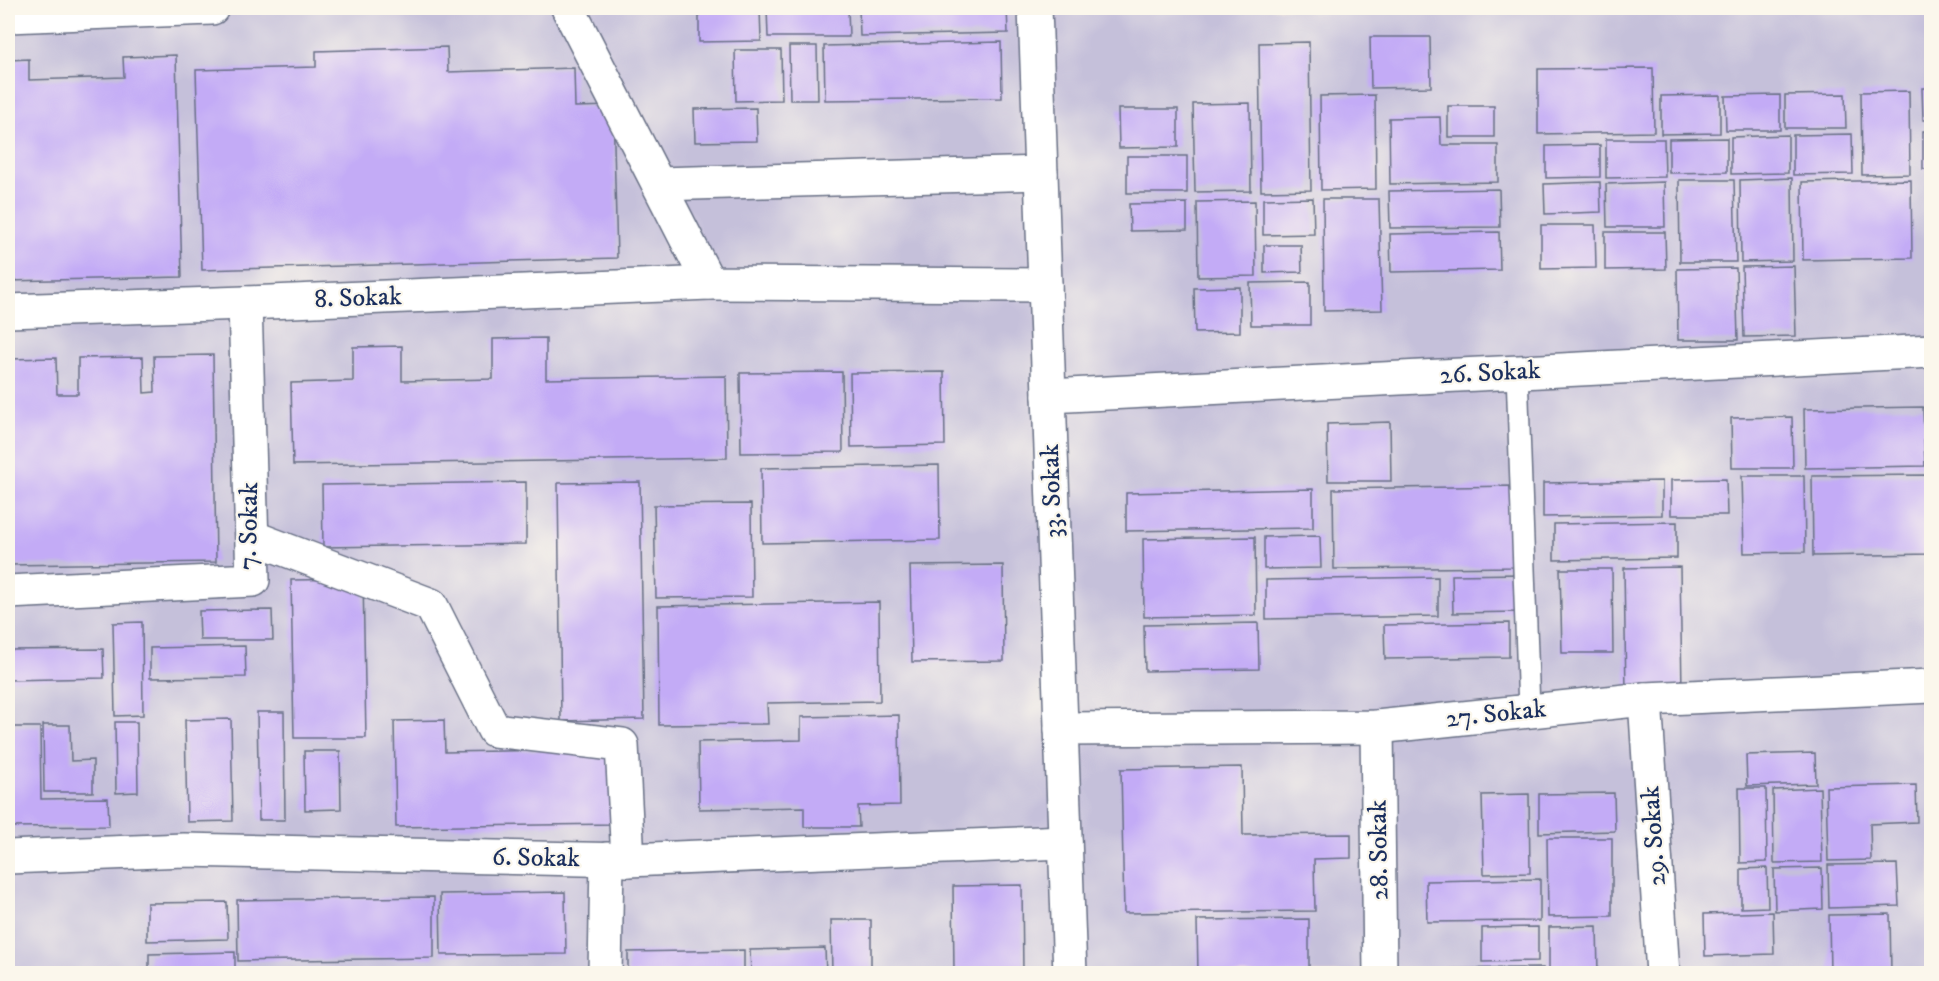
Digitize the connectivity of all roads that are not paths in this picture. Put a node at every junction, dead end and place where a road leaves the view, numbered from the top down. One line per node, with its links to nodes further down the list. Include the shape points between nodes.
1 (212, 8): 4 (street)
2 (568, 8): 6 (street)
3 (1035, 8): 5 (street, 33. Sokak)
4 (16, 13)
5 (1041, 173): 6 (street); 8 (street, 33. Sokak)
6 (658, 184): 7 (street)
7 (709, 283): 8 (street, 8. Sokak); 9 (street, 8. Sokak)
8 (1045, 285): 13 (street, 33. Sokak)
9 (244, 303): 10 (street, 8. Sokak); 14 (street, 7. Sokak)
10 (8, 311)
11 (1932, 351): 12 (street, 26. Sokak)
12 (1517, 372): 13 (street, 26. Sokak); 18 (lane)
13 (1049, 396): 20 (street, 33. Sokak)
14 (252, 537): 15 (street, 7. Sokak, via 253,580); 23 (street, via 431,605 494,730 622,745)
15 (8, 592)
16 (1932, 686): 17 (street, 27. Sokak)
17 (1645, 699): 18 (street, 27. Sokak); 27 (street, 29. Sokak)
18 (1529, 710): 19 (street, 27. Sokak)
19 (1377, 727): 20 (street, 27. Sokak); 26 (street, 28. Sokak)
20 (1061, 729): 21 (street, 33. Sokak)
21 (1065, 842): 23 (street, 6. Sokak); 25 (street, 33. Sokak)
22 (8, 857): 23 (street, 6. Sokak, via 184,850)
23 (618, 860): 24 (street)
24 (605, 974)
25 (1070, 974)
26 (1380, 974)
27 (1663, 974)

